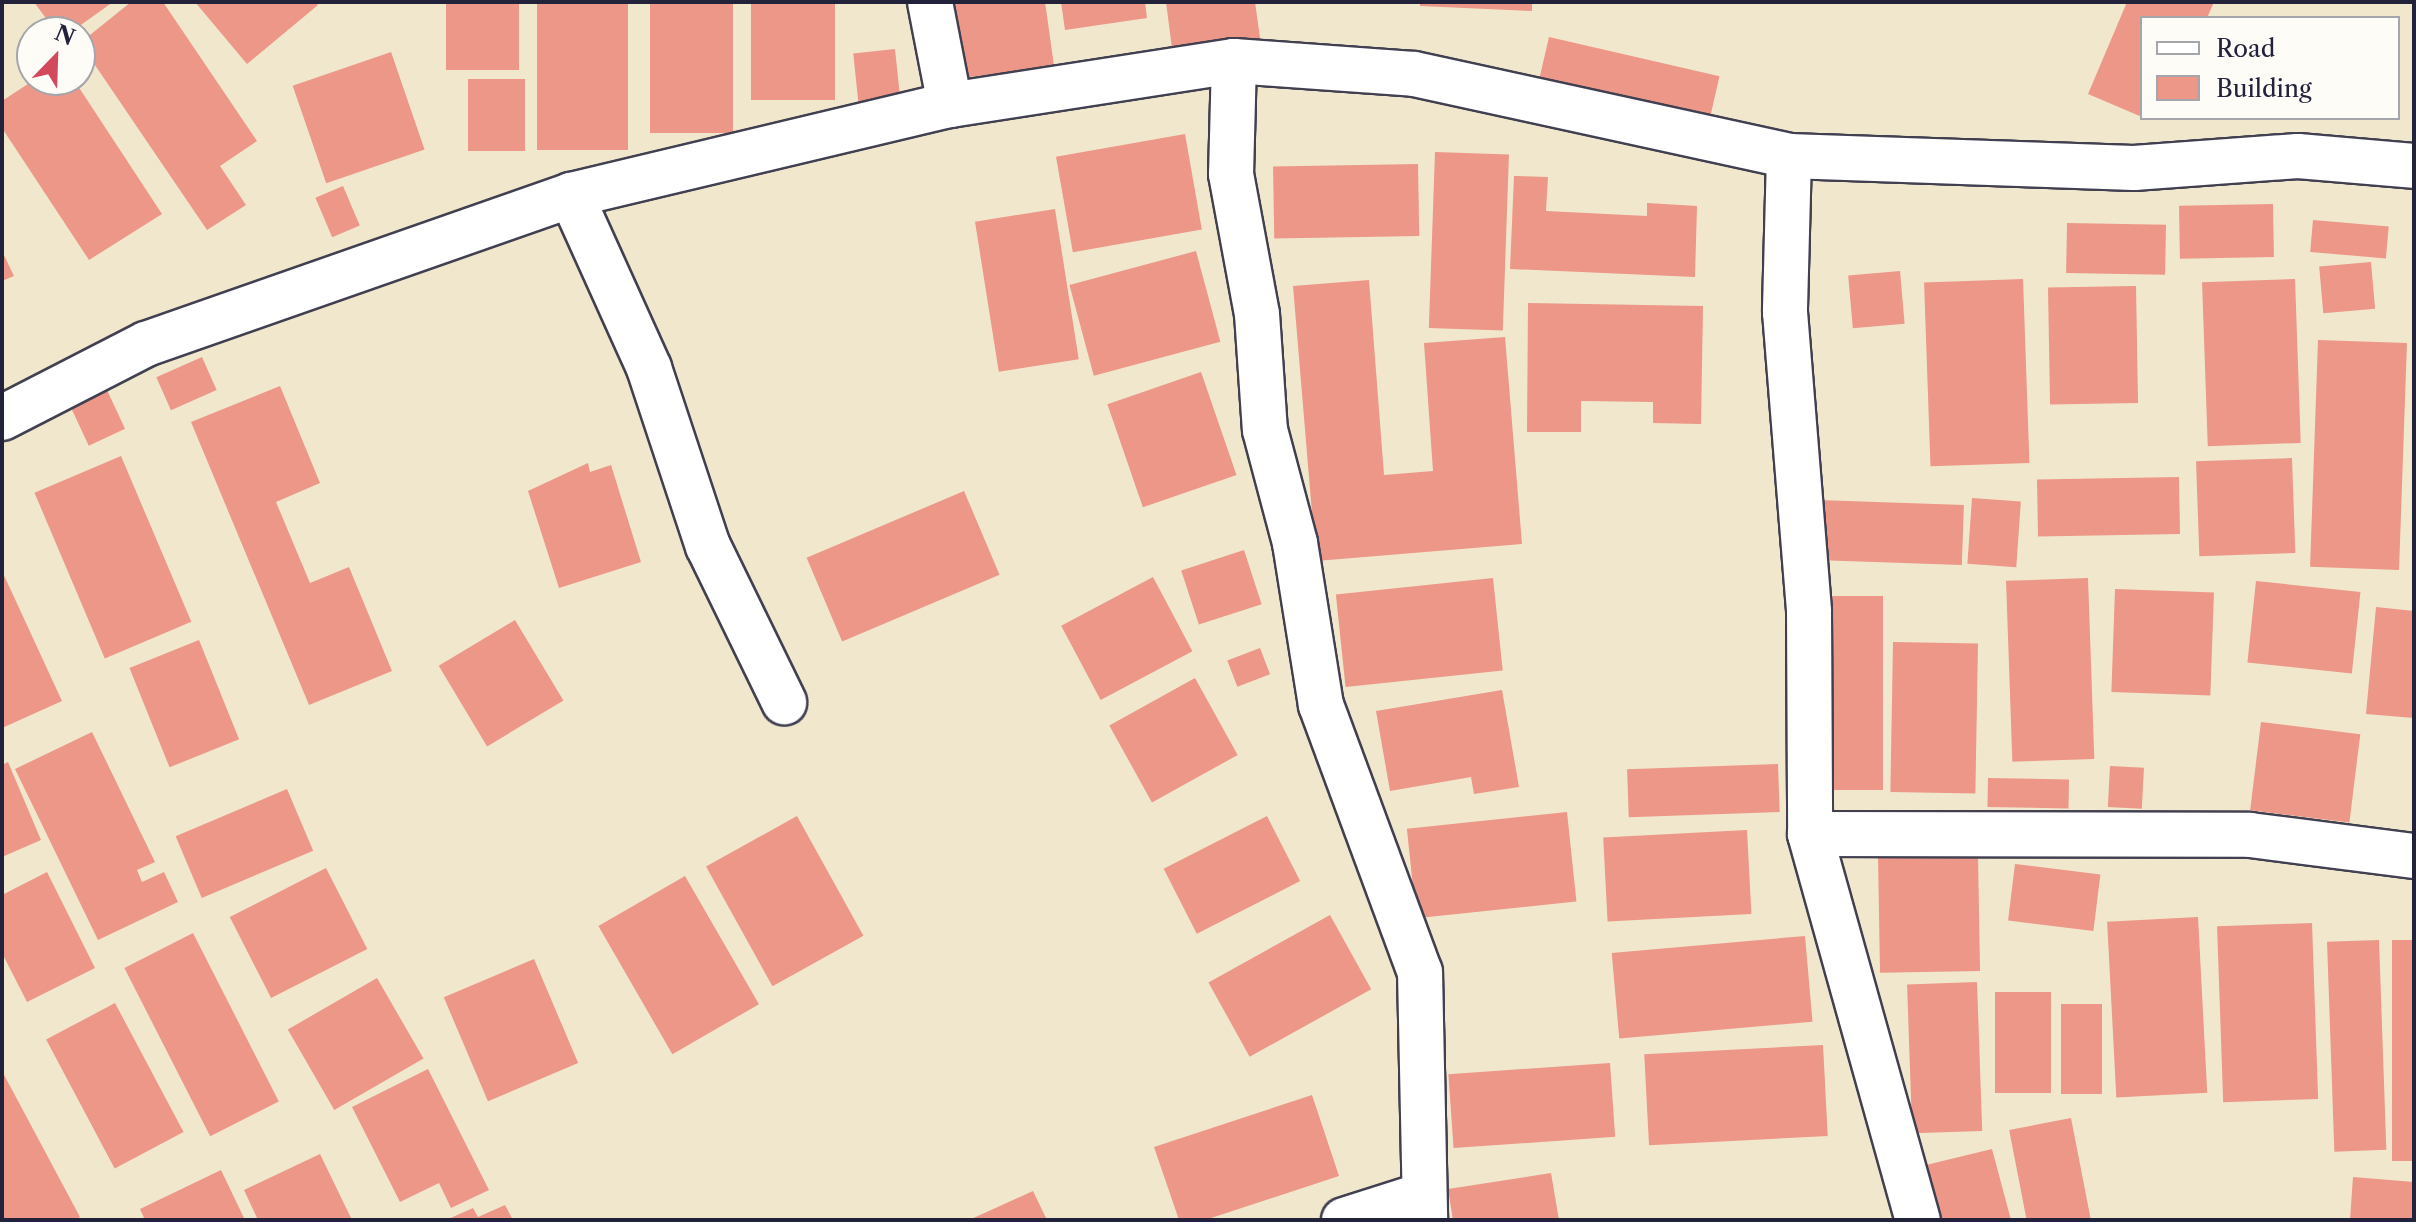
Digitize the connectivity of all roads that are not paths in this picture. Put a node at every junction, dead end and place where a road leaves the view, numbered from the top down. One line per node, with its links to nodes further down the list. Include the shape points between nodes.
1 (930, 2): 3 (street)
2 (1234, 61): 3 (street); 4 (street, via 1414,74); 11 (street, via 1231,174 1257,314 1265,430 1295,543 1321,705 1420,972)
3 (950, 105): 6 (street)
4 (1789, 156): 5 (street, via 2134,168 2314,156); 9 (street, via 1785,312 1809,612)
5 (2414, 166)
6 (571, 195): 7 (street, via 146,344); 8 (street, via 649,368 708,546)
7 (2, 418)
8 (784, 702)
9 (1810, 834): 10 (street, via 2250,835); 13 (street)
10 (2414, 856)
11 (1424, 1208): 12 (street)
12 (1344, 1220)
13 (1918, 1220)

